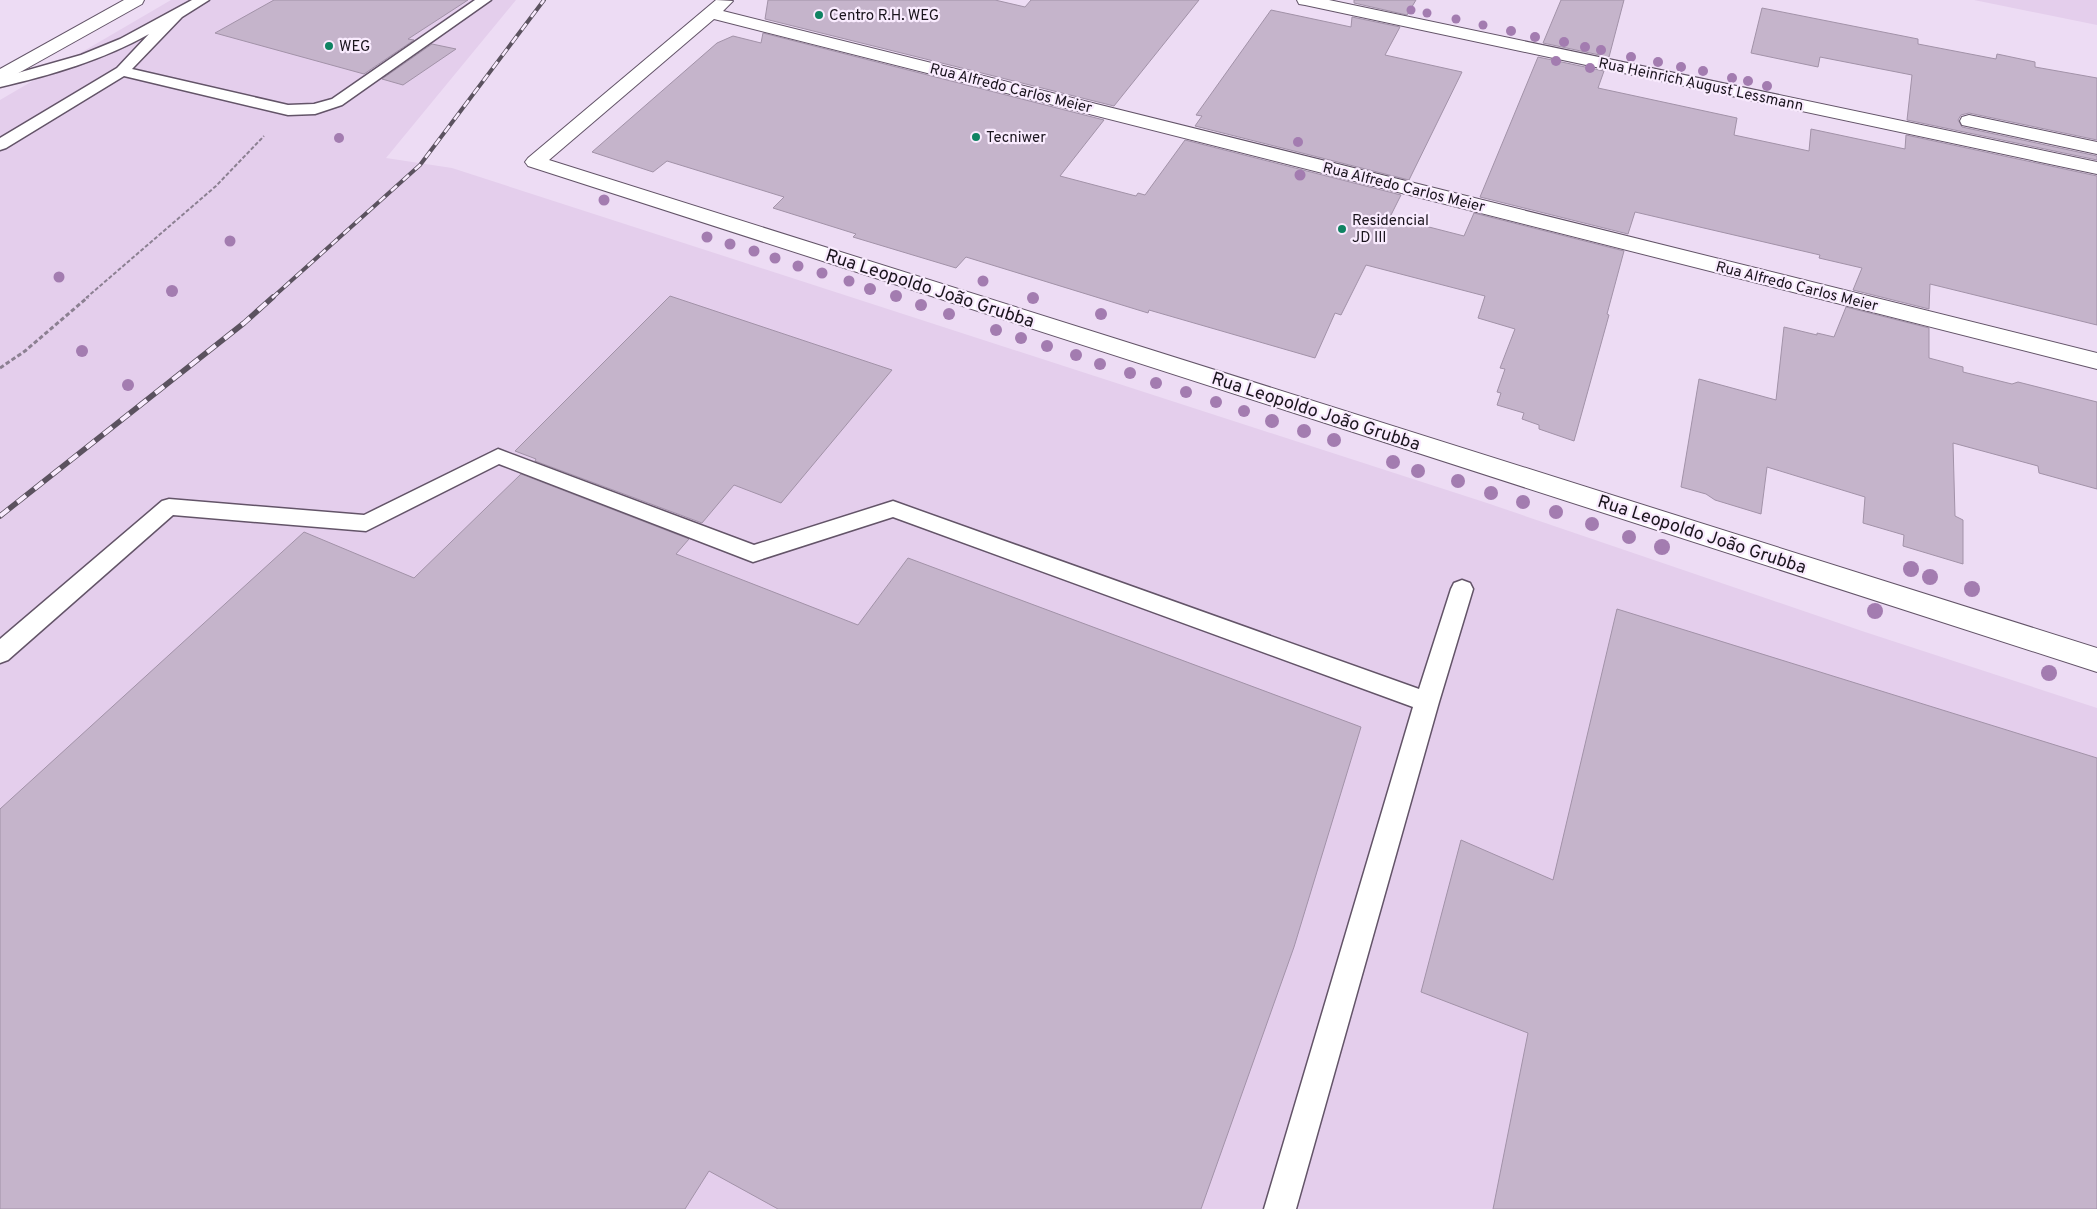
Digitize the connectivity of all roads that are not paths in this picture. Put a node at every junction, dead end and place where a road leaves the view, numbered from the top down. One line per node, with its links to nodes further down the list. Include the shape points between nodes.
1 (136, 0): 11 (main road)
2 (202, 0): 9 (lane)
3 (484, 0): 10 (lane, via 337,102 315,109 288,110)
4 (726, 0): 8 (main road)
5 (1305, 0): 14 (main road, Rua Heinrich August Lessmann)
6 (1386, 0): 7 (main road)
7 (1444, 12)
8 (711, 13): 21 (main road, Rua Alfredo Carlos Meier); 24 (main road, Rua Leopoldo João Grubba, via 535,162)
9 (176, 15): 10 (lane); 12 (lane, via 86,58)
10 (122, 71): 18 (lane)
11 (0, 76)
12 (0, 83)
13 (1800, 86): 14 (main road)
14 (1798, 104): 17 (main road, Rua Heinrich August Lessmann)
15 (1951, 117): 16 (main road)
16 (1979, 123): 17 (main road); 19 (main road)
17 (1981, 143): 20 (main road, Rua Heinrich August Lessmann)
18 (0, 146)
19 (2097, 148)
20 (2097, 168)
21 (2097, 361)
22 (1462, 589): 25 (lane)
23 (0, 653): 25 (lane, via 169,507 366,523 498,456 753,554 893,509)
24 (2097, 660)
25 (1427, 702): 26 (lane)
26 (1280, 1209)

